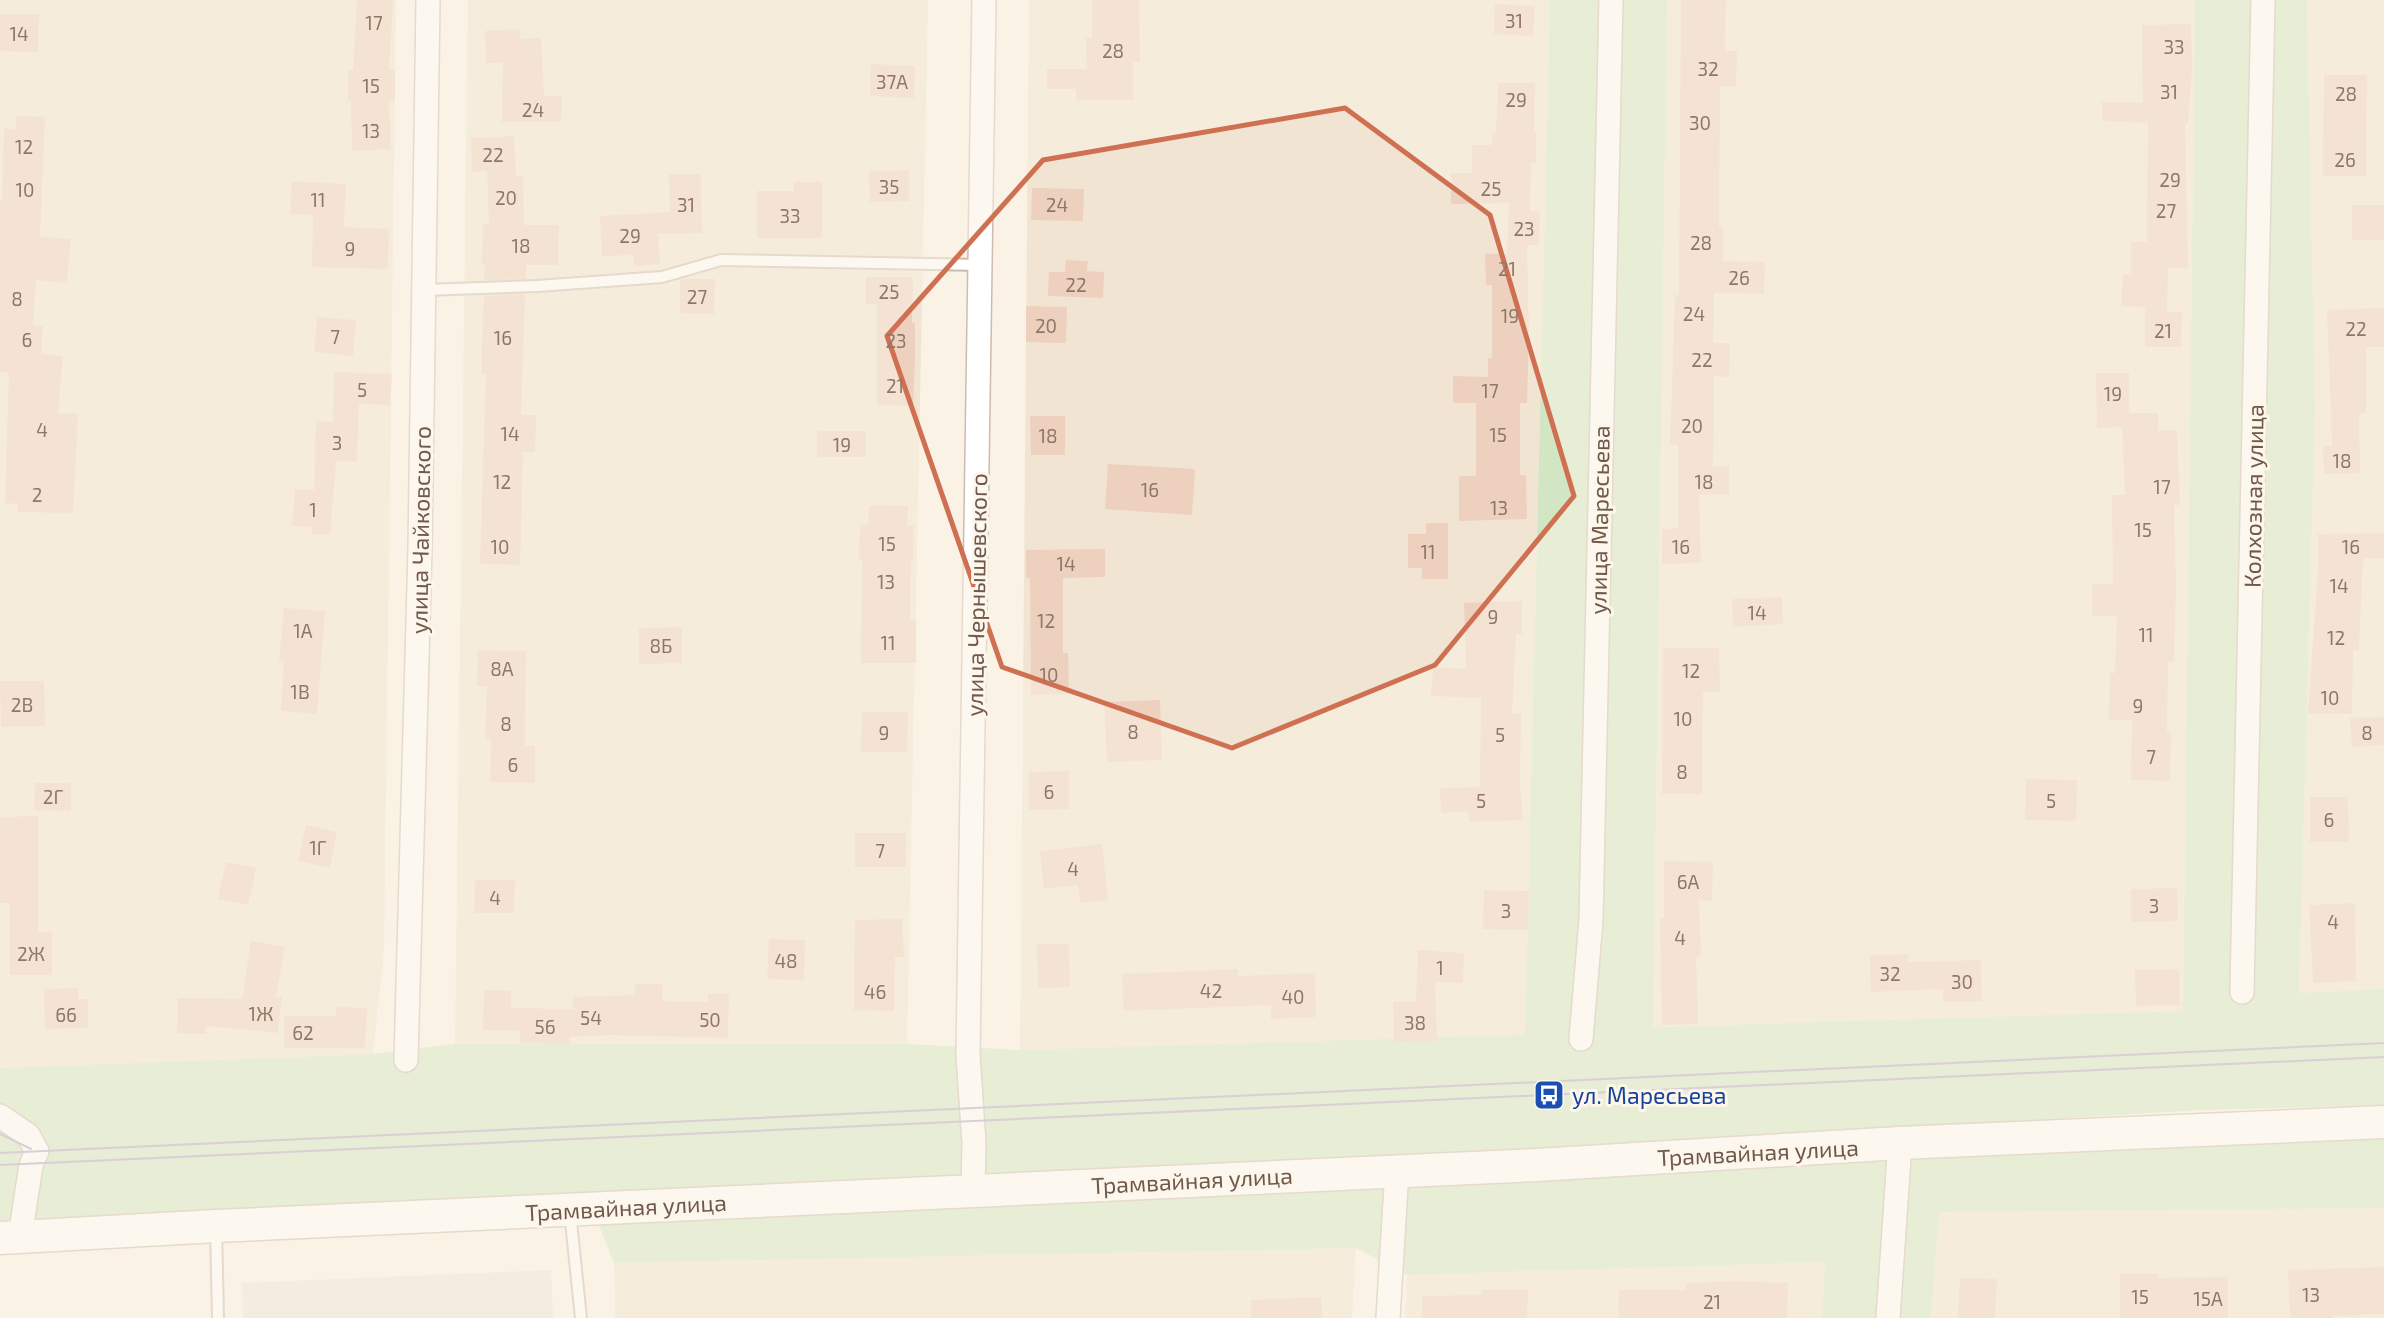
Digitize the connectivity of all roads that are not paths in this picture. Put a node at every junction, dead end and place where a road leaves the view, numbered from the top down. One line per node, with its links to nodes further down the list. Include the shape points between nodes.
1 (428, 0): 6 (street, улица Чайковского)
2 (984, 0): 5 (street, улица Чернышевского)
3 (1611, 0): 8 (street, улица Маресьева, via 1591,920)
4 (2263, 0): 7 (street, Колхозная улица)
5 (982, 265): 6 (lane, via 721,260 662,276); 14 (street, улица Чернышевского, via 968,1055)
6 (424, 290): 9 (street, улица Чайковского)
7 (2242, 992)
8 (1581, 1039)
9 (406, 1060)
10 (0, 1116): 17 (street, via 28,1135 37,1151)
11 (2384, 1122): 12 (main road, Трамвайная улица)
12 (1900, 1143): 13 (main road, Трамвайная улица); 21 (street)
13 (1397, 1170): 14 (main road, Трамвайная улица); 20 (street)
14 (973, 1190): 15 (main road, Трамвайная улица)
15 (570, 1209): 16 (main road, Трамвайная улица); 19 (lane)
16 (216, 1226): 17 (main road, Трамвайная улица); 18 (lane)
17 (10, 1237)
18 (218, 1318)
19 (581, 1318)
20 (1388, 1318)
21 (1888, 1318)

